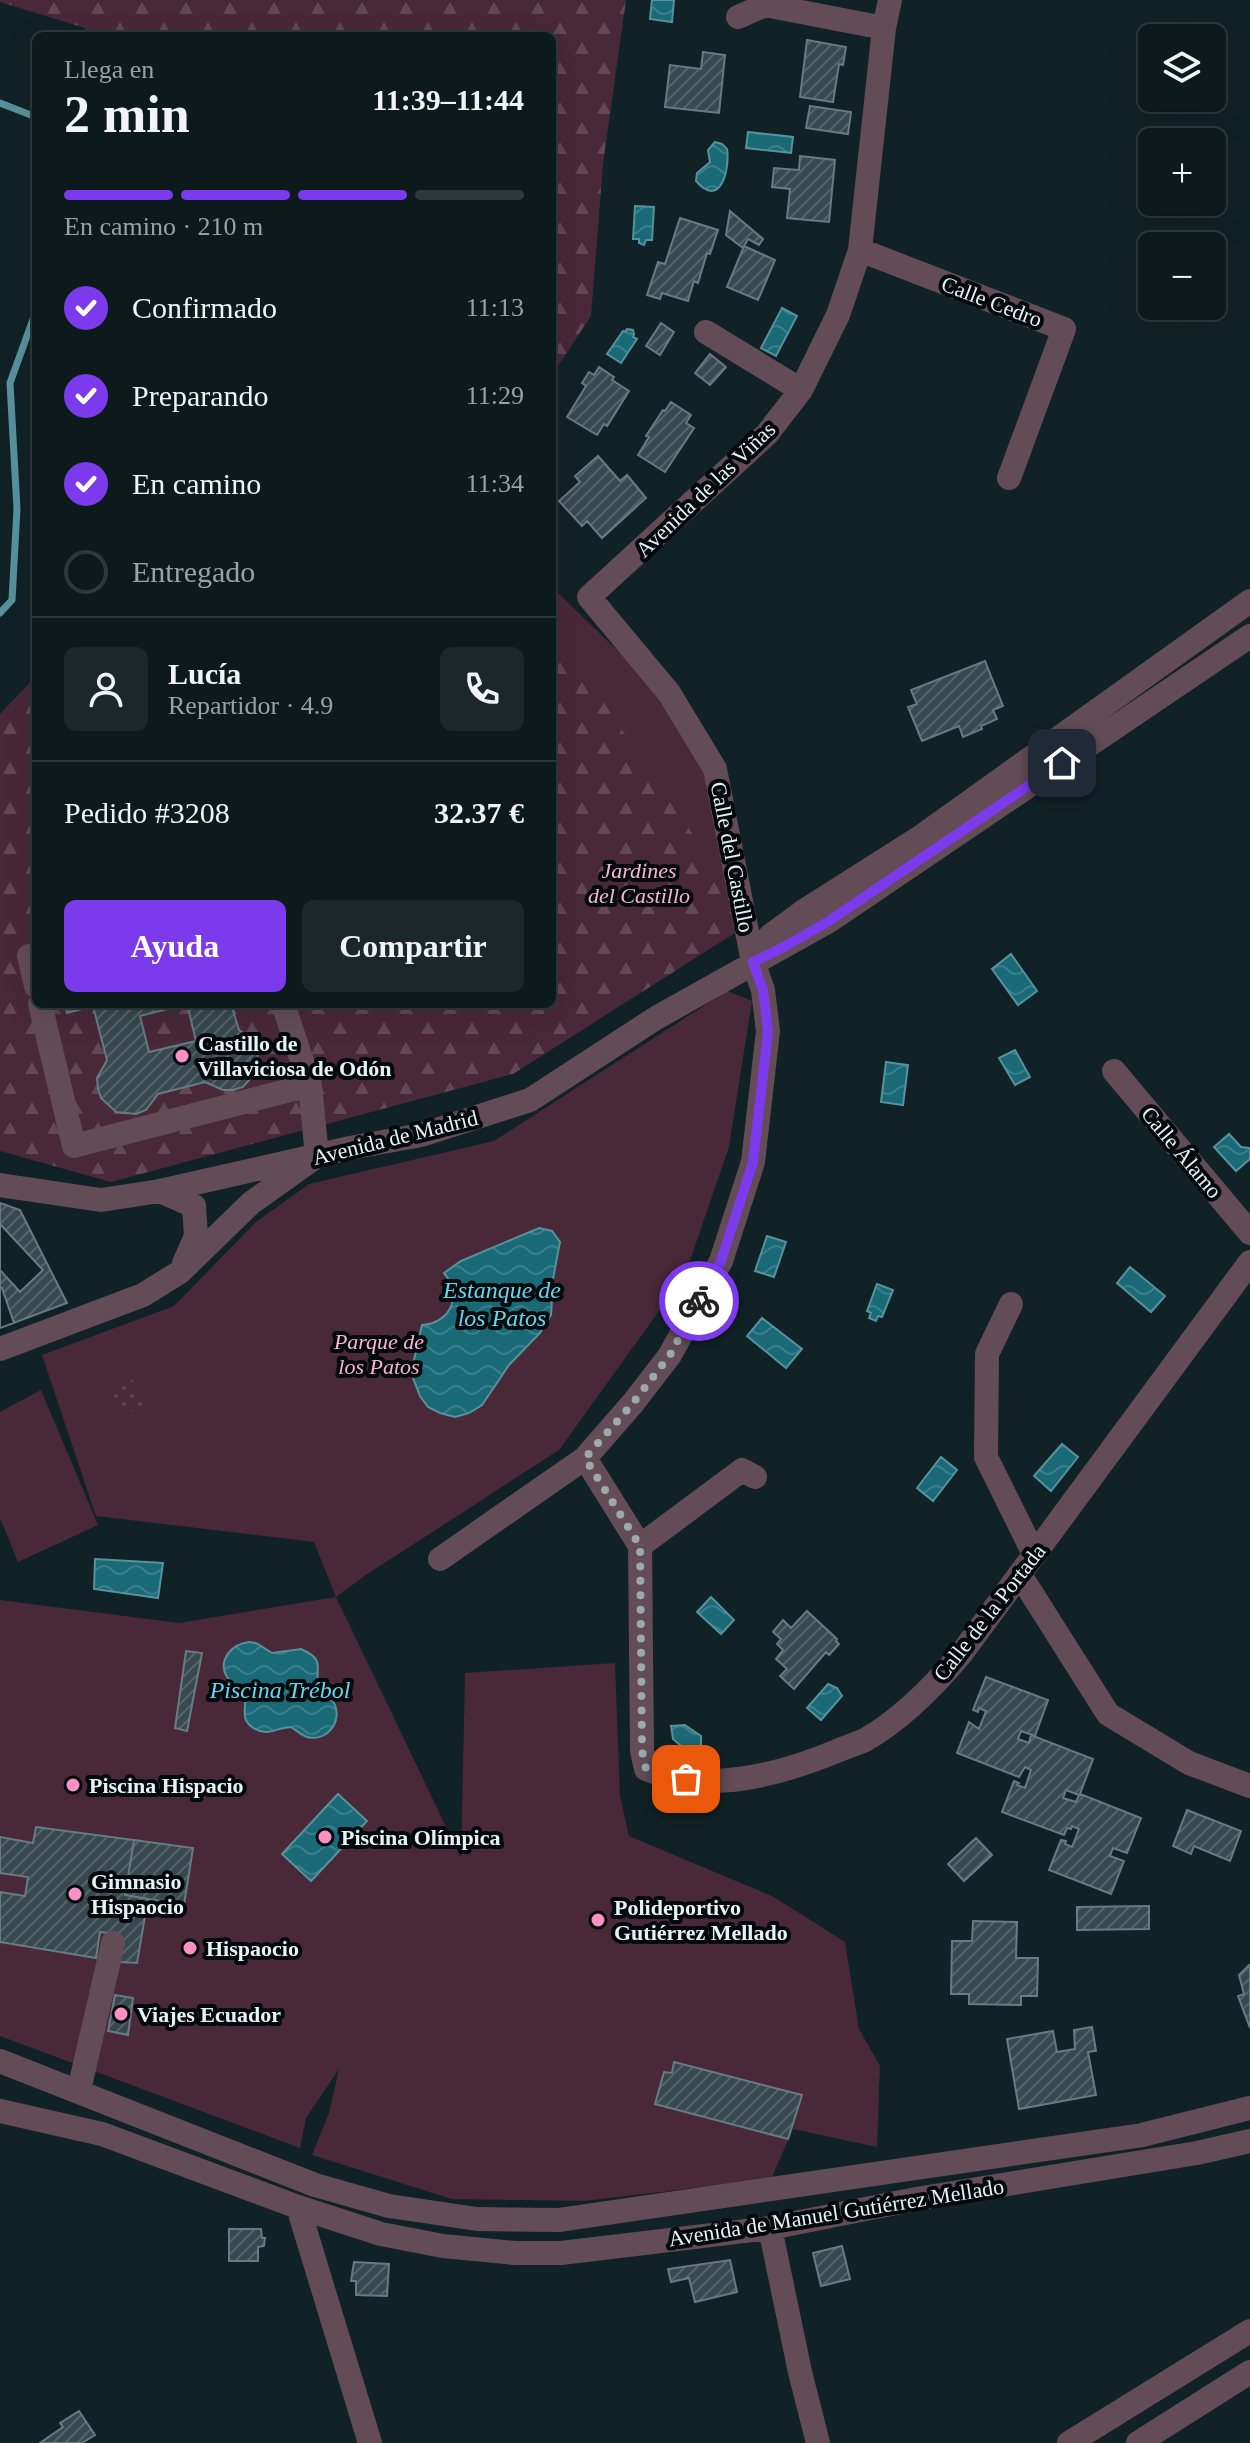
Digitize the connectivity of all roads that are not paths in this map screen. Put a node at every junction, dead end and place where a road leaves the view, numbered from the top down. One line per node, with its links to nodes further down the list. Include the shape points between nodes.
1 (890, 0): 3 (street, Avenida de las Viñas)
2 (738, 17): 3 (street, via 765,5)
3 (884, 28): 4 (street, Avenida de las Viñas)
4 (860, 250): 6 (street, Avenida de las Viñas, via 838,315); 7 (street, Calle Cedro, via 1064,329)
5 (706, 332): 6 (street)
6 (801, 390): 8 (street, Avenida de las Viñas, via 767,434)
7 (1009, 478)
8 (589, 597): 11 (street, Calle del Castillo, via 669,693 715,769)
9 (1250, 601): 11 (street, Avenida de Madrid, via 919,838 793,919 770,936)
10 (1250, 636): 11 (street, Avenida de Madrid, via 829,921)
11 (753, 962): 16 (street, Avenida de Madrid, via 530,1100 421,1135); 24 (street, Calle del Castillo, via 768,1031 753,1162 721,1261 670,1355)
12 (41, 1008): 15 (street, via 74,1146)
13 (284, 1008): 15 (street)
14 (1114, 1071): 19 (street, Calle Álamo)
15 (310, 1085): 16 (street)
16 (317, 1156): 18 (street, Avenida de Madrid); 21 (street, via 251,1203)
17 (0, 1185): 18 (street, Avenida de Madrid, via 101,1200)
18 (160, 1191): 21 (street, via 194,1206 196,1236)
19 (1250, 1233)
20 (1250, 1264): 27 (street, Calle de la Portada)
21 (180, 1272): 23 (street, via 143,1295)
22 (1011, 1304): 27 (street, via 987,1354 986,1457)
23 (0, 1349)
24 (585, 1458): 26 (street); 28 (street, Calle del Castillo)
25 (755, 1477): 26 (street, via 742,1470)
26 (640, 1546): 29 (street, Calle de la Portada, via 646,1769 664,1777 708,1782 759,1776 865,1740 938,1681)
27 (1034, 1554): 29 (street, Calle de la Portada)
28 (440, 1559)
29 (1020, 1575): 30 (street, via 1108,1714 1189,1763)
30 (1250, 1786)
31 (113, 1943): 33 (street)
32 (0, 2061): 33 (street, Avenida de Manuel Gutiérrez Mellado)
33 (79, 2090): 34 (street, Avenida de Manuel Gutiérrez Mellado)
34 (114, 2104): 35 (street, Avenida de Manuel Gutiérrez Mellado, via 315,2185 389,2206 477,2219 558,2220 1142,2135); 37 (street)
35 (1250, 2108)
36 (0, 2111): 37 (street, Avenida de Manuel Gutiérrez Mellado)
37 (102, 2134): 39 (street, Avenida de Manuel Gutiérrez Mellado)
38 (1250, 2141): 40 (street, Avenida de Manuel Gutiérrez Mellado)
39 (298, 2207): 40 (street, Avenida de Manuel Gutiérrez Mellado, via 381,2234 515,2253 561,2253); 43 (street)
40 (770, 2228): 44 (street)
41 (1250, 2331): 45 (street)
42 (1250, 2372): 46 (street)
43 (370, 2443)
44 (818, 2443)
45 (1069, 2443)
46 (1138, 2443)

